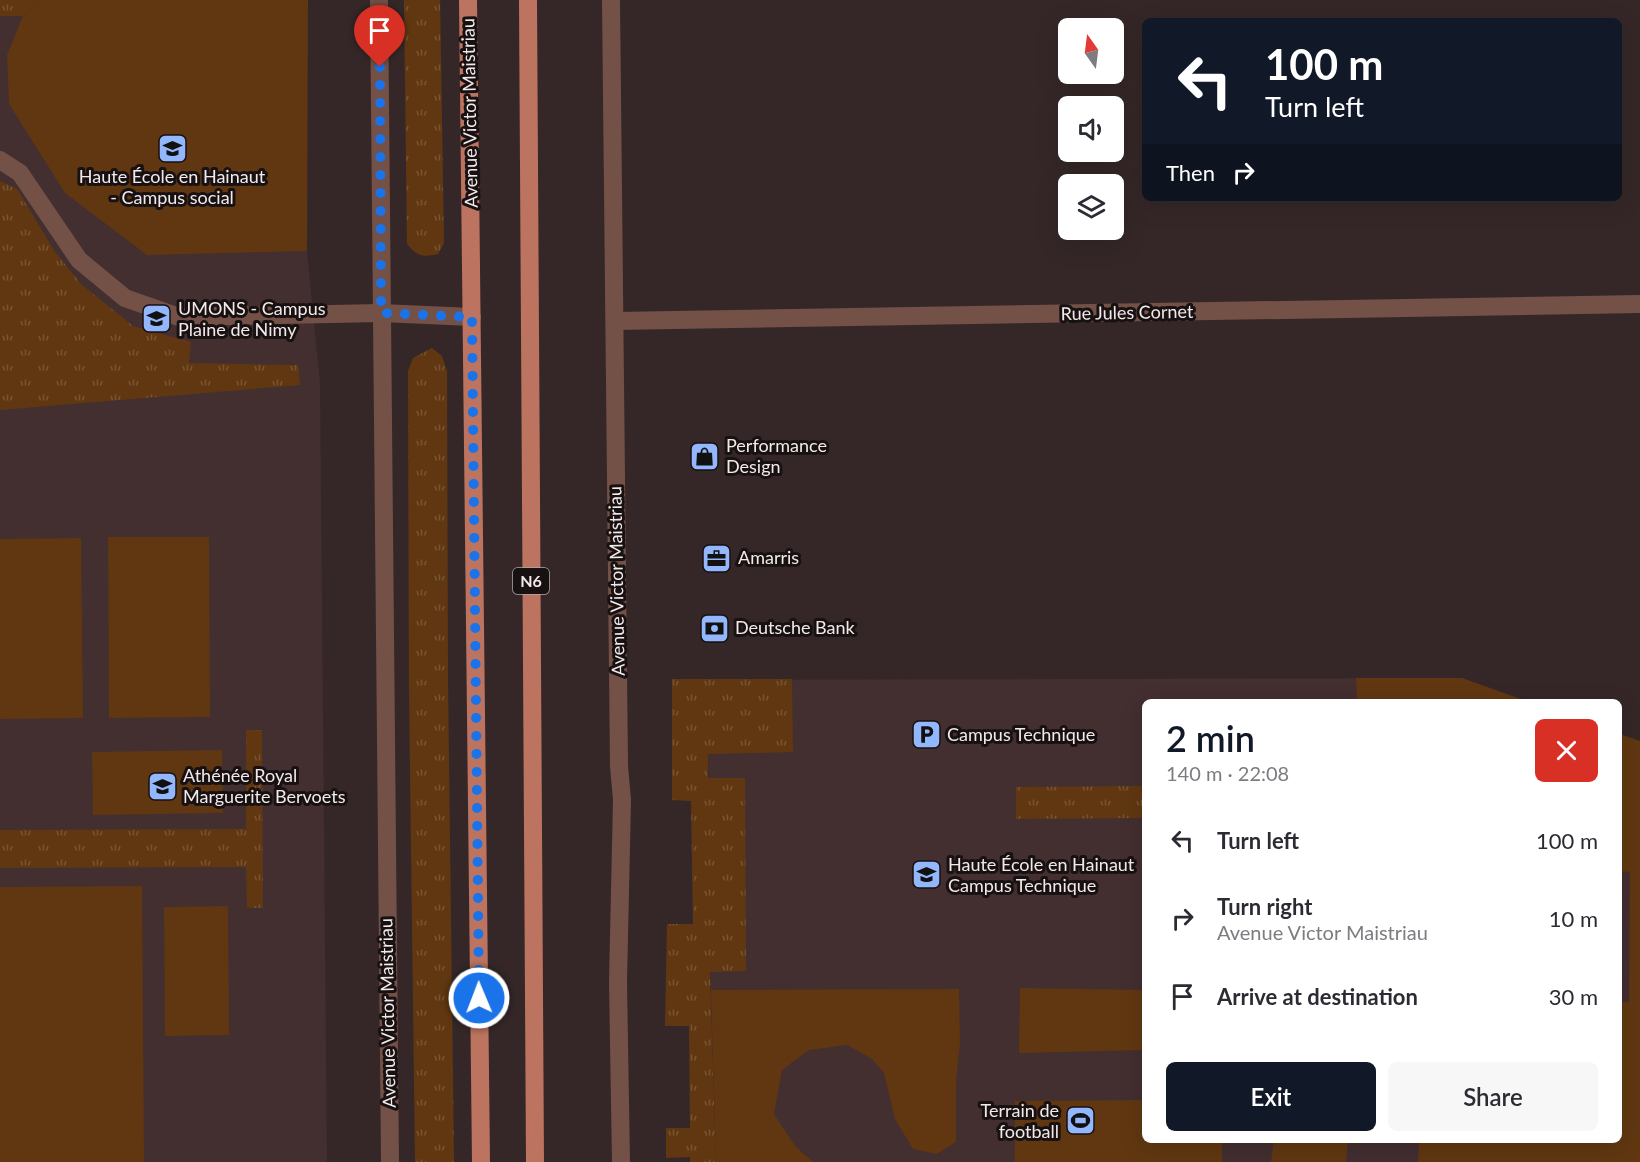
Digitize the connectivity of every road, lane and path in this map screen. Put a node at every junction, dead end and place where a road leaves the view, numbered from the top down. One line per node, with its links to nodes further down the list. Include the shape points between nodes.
1 (380, 0): 7 (street, Avenue Victor Maistriau)
2 (468, 0): 8 (main road, Avenue Victor Maistriau)
3 (528, 0): 12 (main road, N6)
4 (611, 0): 9 (street, Avenue Victor Maistriau)
5 (0, 160): 7 (street, via 20,173 79,260 125,298 179,317)
6 (1640, 304): 9 (street, Rue Jules Cornet)
7 (381, 313): 8 (street); 10 (street, Avenue Victor Maistriau)
8 (472, 317): 11 (main road, Avenue Victor Maistriau)
9 (615, 321): 13 (street, Avenue Victor Maistriau, via 622,800 618,982)
10 (390, 1162)
11 (480, 1162)
12 (535, 1162)
13 (621, 1162)

